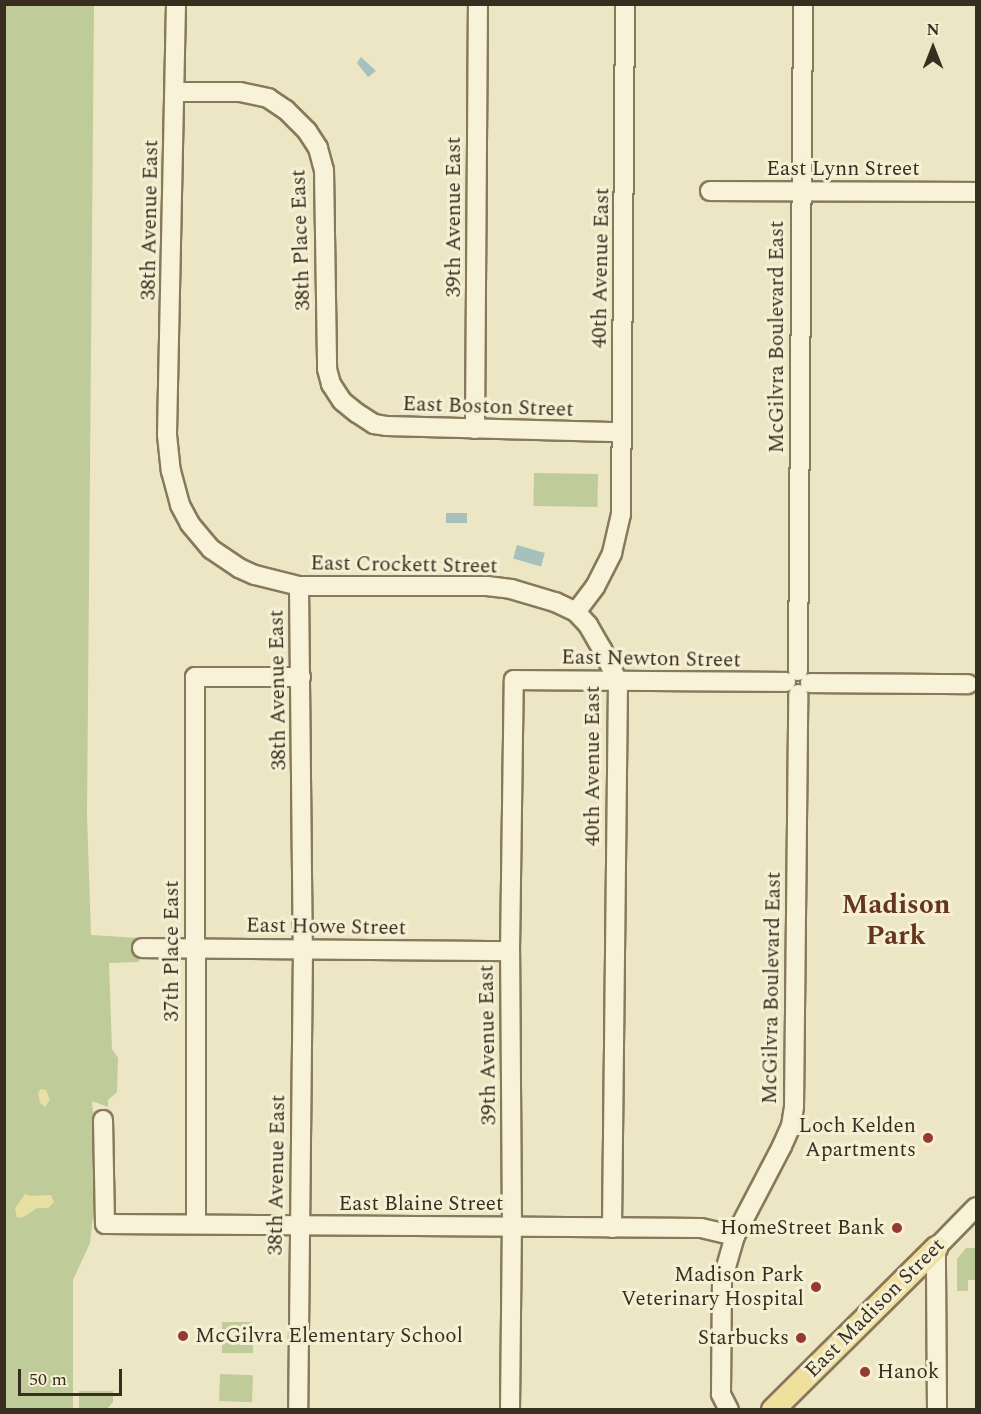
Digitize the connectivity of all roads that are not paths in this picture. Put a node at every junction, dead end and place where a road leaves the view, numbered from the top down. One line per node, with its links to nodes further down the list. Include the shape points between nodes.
1 (176, 4): 5 (street, 38th Avenue East)
2 (478, 4): 10 (street, 39th Avenue East)
3 (625, 4): 11 (street, 40th Avenue East)
4 (802, 4): 7 (street, McGilvra Boulevard East)
5 (175, 92): 9 (street, 38th Place East, via 240,92 268,98 286,110 318,148 324,170 327,369 342,401); 12 (street, 38th Avenue East, via 167,435 175,490 190,524 211,549 239,568)
6 (710, 191): 7 (street, East Lynn Street)
7 (801, 191): 8 (street, East Lynn Street); 17 (street, McGilvra Boulevard East)
8 (976, 192)
9 (357, 413): 10 (street, East Boston Street, via 374,424 386,426)
10 (475, 429): 11 (street, East Boston Street)
11 (621, 432): 13 (street, 40th Avenue East, via 621,514 617,535 595,587)
12 (299, 586): 13 (street, East Crockett Street, via 487,586 534,595); 14 (street, 38th Avenue East)
13 (576, 612): 16 (street, 40th Avenue East, via 597,639)
14 (301, 677): 20 (street, 37th Place East, via 195,677); 21 (street, 38th Avenue East)
15 (514, 680): 16 (street, East Newton Street); 22 (street, 39th Avenue East)
16 (618, 682): 17 (street, East Newton Street); 30 (street, 40th Avenue East)
17 (798, 682): 18 (street, East Newton Street); 31 (street, McGilvra Boulevard East, via 794,1107 782,1146)
18 (974, 684)
19 (142, 948): 20 (street, East Howe Street)
20 (195, 948): 21 (street, East Howe Street); 25 (street, 37th Place East)
21 (303, 949): 22 (street, East Howe Street); 26 (street, 38th Avenue East)
22 (510, 951): 27 (street, 39th Avenue East)
23 (104, 1119): 25 (street, East Blaine Street, via 105,1224)
24 (976, 1207): 28 (street, East Madison Street)
25 (196, 1224): 26 (street, East Blaine Street)
26 (299, 1226): 27 (street, East Blaine Street); 33 (street, 38th Avenue East)
27 (512, 1227): 30 (street, East Blaine Street); 34 (street, 39th Avenue East)
28 (957, 1227): 29 (street); 32 (street, East Madison Street)
29 (976, 1227)
30 (612, 1228): 31 (street, East Blaine Street, via 701,1228)
31 (735, 1236): 35 (street, McGilvra Boulevard East, via 722,1281 721,1394)
32 (936, 1248): 36 (main road, East Madison Street); 37 (street)
33 (298, 1410)
34 (510, 1410)
35 (729, 1410)
36 (773, 1410)
37 (937, 1410)

